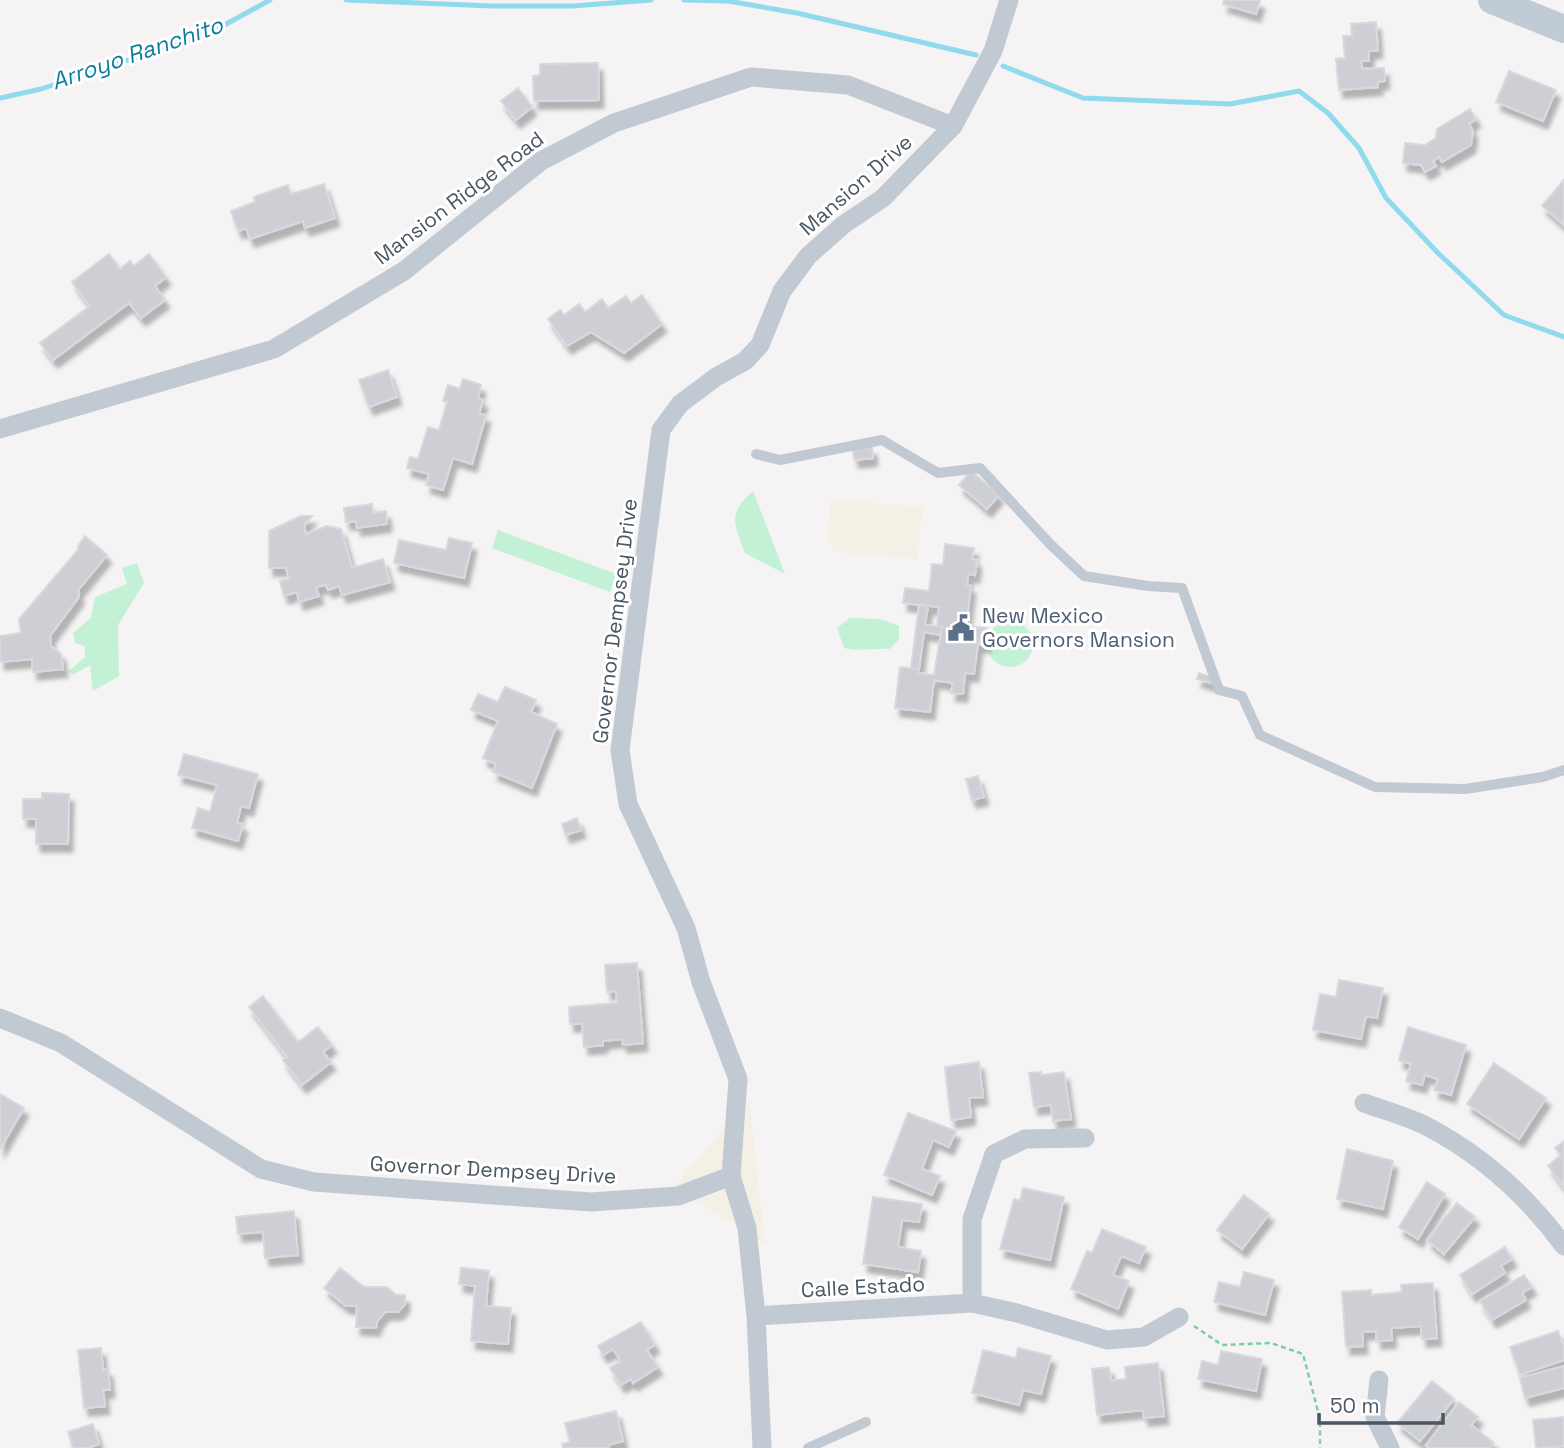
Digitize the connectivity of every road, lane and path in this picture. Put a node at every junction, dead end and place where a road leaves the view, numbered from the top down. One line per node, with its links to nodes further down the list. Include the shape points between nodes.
1 (1009, 0): 4 (street, Mansion Drive, via 993,51)
2 (1492, 0): 3 (street)
3 (1564, 29)
4 (953, 126): 5 (street, Mansion Drive, via 883,198); 6 (street, Mansion Ridge Road, via 848,85 751,77 614,122 541,161 404,271 274,349)
5 (808, 256): 12 (street, Governor Dempsey Drive, via 782,291 760,345 745,361 680,404 661,430 621,750 628,804 685,928 738,1079)
6 (0, 429)
7 (756, 454): 8 (lane, via 780,460 882,440 938,473 980,468 1084,576 1182,588 1219,690 1242,696 1260,735 1375,787 1465,789)
8 (1564, 770)
9 (0, 1018): 12 (street, Governor Dempsey Drive, via 61,1043 261,1169 314,1182 590,1202 678,1196)
10 (1364, 1103): 13 (street, via 1429,1128 1496,1170 1540,1213)
11 (1085, 1138): 14 (street, via 1025,1139 994,1154 972,1219)
12 (731, 1176): 15 (street, via 747,1228)
13 (1564, 1246)
14 (972, 1303): 15 (street, Calle Estado); 16 (street, Calle Estado, via 1107,1340 1144,1337)
15 (756, 1316): 19 (street)
16 (1179, 1317): 21 (path, via 1222,1345 1271,1343 1303,1354 1320,1419)
17 (1379, 1380): 22 (street, via 1375,1417)
18 (866, 1422): 20 (lane)
19 (762, 1448)
20 (808, 1448)
21 (1320, 1448)
22 (1390, 1448)

